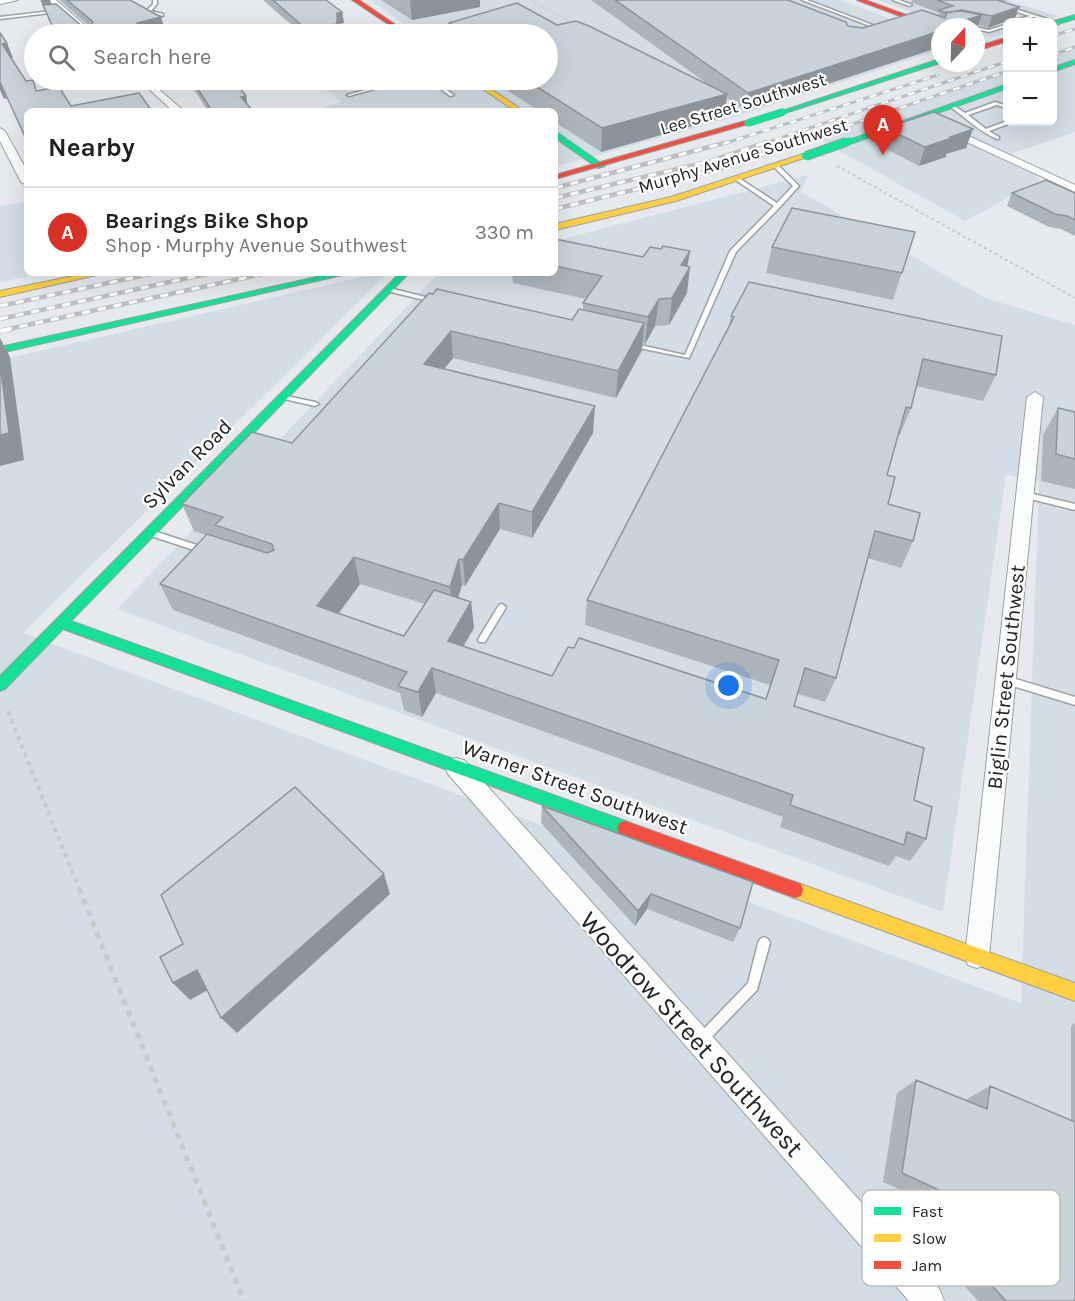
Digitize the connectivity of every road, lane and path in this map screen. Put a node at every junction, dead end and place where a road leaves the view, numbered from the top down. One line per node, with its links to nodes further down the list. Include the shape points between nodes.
1 (14, 0): 8 (street)
2 (51, 0): 11 (street)
3 (155, 0): 12 (lane, via 148,12)
4 (355, 0): 20 (street)
5 (804, 0): 24 (lane, via 881,29)
6 (862, 0): 21 (street)
7 (895, 0): 9 (lane)
8 (0, 2)
9 (910, 5)
10 (1005, 8): 13 (lane)
11 (63, 10): 15 (lane); 19 (street)
12 (162, 15)
13 (1034, 16): 16 (lane); 17 (lane)
14 (1075, 17): 18 (street)
15 (0, 18)
16 (1027, 18)
17 (1040, 18)
18 (1057, 22)
19 (79, 24)
20 (391, 24)
21 (931, 26)
22 (1003, 27): 23 (lane)
23 (985, 30)
24 (871, 32)
25 (1003, 40): 26 (street)
26 (985, 45)
27 (1075, 62): 29 (street)
28 (931, 64): 50 (street, Lee Street Southwest, bridge)
29 (1057, 69)
30 (1003, 88): 37 (street, Murphy Avenue Southwest)
31 (155, 90): 41 (street)
32 (368, 90): 35 (lane)
33 (445, 90): 36 (lane)
34 (488, 90): 42 (street)
35 (349, 95)
36 (452, 95)
37 (979, 96): 38 (lane); 39 (street, Murphy Avenue Southwest)
38 (997, 103): 40 (lane); 43 (lane)
39 (951, 106): 43 (lane); 44 (street, Murphy Avenue Southwest)
40 (1003, 106)
41 (176, 108)
42 (515, 108)
43 (966, 114): 47 (lane)
44 (921, 117): 51 (street, Murphy Avenue Southwest, bridge); 53 (street)
45 (1003, 124): 47 (lane)
46 (0, 131): 54 (street)
47 (984, 131): 49 (lane)
48 (558, 137): 50 (street)
49 (998, 138)
50 (601, 165): 55 (street, Lee Street Southwest)
51 (776, 166): 56 (street, Murphy Avenue Southwest); 58 (lane, via 796,186)
52 (1065, 171): 53 (street)
53 (1039, 172): 57 (street)
54 (24, 176)
55 (558, 176)
56 (737, 179): 58 (lane); 59 (street, Murphy Avenue Southwest)
57 (1075, 189)
58 (778, 206): 66 (lane, via 734,251 687,357)
59 (558, 226)
60 (73, 276): 64 (street)
61 (333, 276): 67 (street)
62 (402, 276): 63 (street, Sylvan Road)
63 (389, 290): 65 (lane); 68 (street, Sylvan Road)
64 (0, 294)
65 (443, 302)
66 (617, 341)
67 (0, 350)
68 (284, 397): 70 (lane); 73 (street, Sylvan Road)
69 (1035, 397): 71 (street, Biglin Street Southwest)
70 (315, 404)
71 (1024, 495): 72 (lane); 78 (street, Biglin Street Southwest)
72 (1075, 507)
73 (149, 532): 74 (lane); 76 (street, Sylvan Road)
74 (221, 556)
75 (502, 607): 77 (lane)
76 (61, 623): 79 (street, Sylvan Road); 82 (street, Warner Street Southwest)
77 (482, 640)
78 (1006, 680): 80 (lane); 84 (street, Biglin Street Southwest)
79 (0, 685)
80 (1075, 701)
81 (8, 711): 89 (path)
82 (456, 767): 84 (street, Warner Street Southwest); 86 (street, Woodrow Street Southwest)
83 (764, 944): 86 (lane, via 753,986)
84 (978, 956): 85 (street, Warner Street Southwest)
85 (1075, 992)
86 (700, 1042): 87 (street, Woodrow Street Southwest)
87 (862, 1225)
88 (916, 1286): 90 (street, Woodrow Street Southwest)
89 (244, 1301)
90 (929, 1301)

